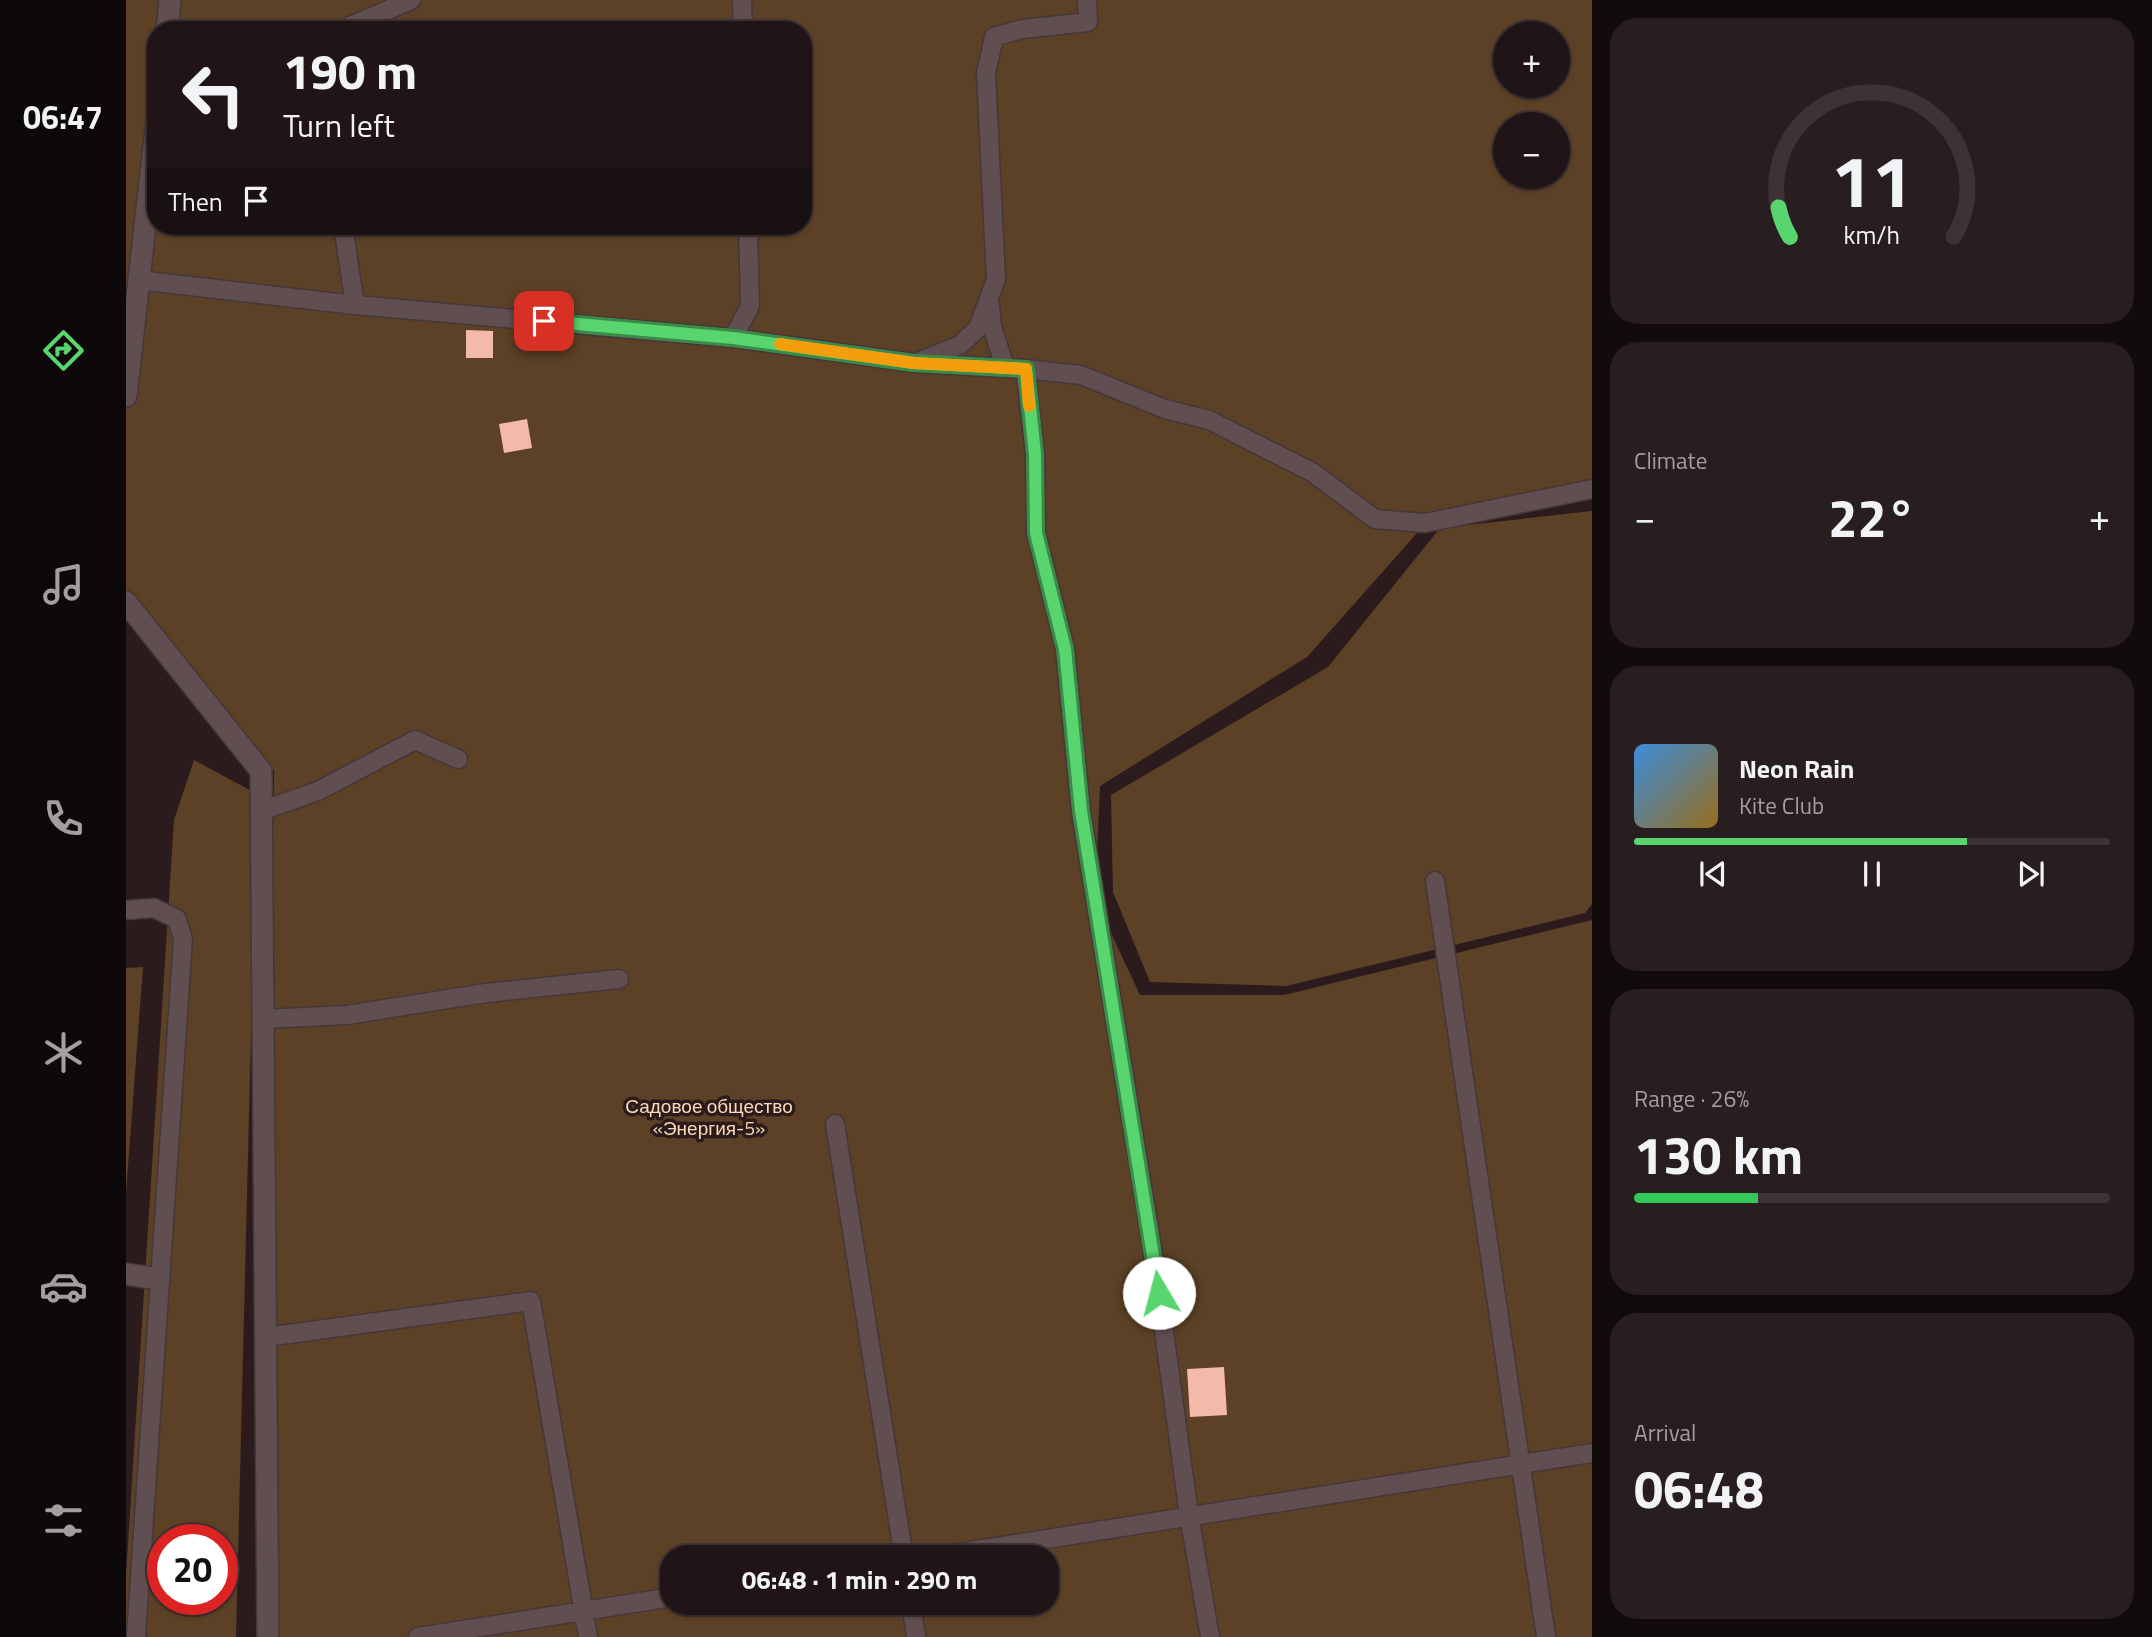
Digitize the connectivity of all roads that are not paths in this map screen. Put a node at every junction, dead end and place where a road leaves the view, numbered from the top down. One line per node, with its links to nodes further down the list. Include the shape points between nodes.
1 (170, 0): 5 (street)
2 (411, 0): 6 (lane)
3 (742, 0): 7 (lane)
4 (1087, 0): 12 (lane, via 1088,22 994,37 986,73 996,279)
5 (168, 21)
6 (362, 21)
7 (743, 21)
8 (147, 204): 11 (street)
9 (344, 235): 13 (lane)
10 (748, 235): 14 (lane, via 750,306)
11 (138, 280): 13 (lane); 18 (street)
12 (990, 303): 15 (lane, via 978,328 960,345); 16 (lane, via 992,327)
13 (355, 305): 14 (lane)
14 (733, 338): 15 (lane)
15 (914, 363): 16 (lane)
16 (1005, 367): 17 (lane)
17 (1026, 369): 19 (lane, via 1081,375 1165,409 1209,420 1312,472 1375,519 1425,523); 33 (lane, via 1035,454 1036,533 1065,649 1081,811 1155,1265)
18 (126, 396)
19 (1592, 489)
20 (126, 602): 22 (street, via 261,771)
21 (458, 758): 22 (lane, via 415,740 318,791)
22 (261, 811): 26 (street)
23 (1435, 881): 32 (lane)
24 (126, 910): 29 (lane, via 154,908 177,919 183,939)
25 (619, 979): 26 (lane, via 486,993 347,1015)
26 (263, 1019): 30 (street)
27 (835, 1124): 34 (lane)
28 (126, 1274): 29 (street)
29 (159, 1279): 36 (lane)
30 (265, 1337): 38 (lane, via 531,1301); 41 (street)
31 (1592, 1453): 32 (lane)
32 (1521, 1463): 33 (lane); 46 (lane)
33 (1189, 1515): 35 (lane); 45 (lane)
34 (902, 1545)
35 (1006, 1545)
36 (134, 1596): 40 (lane)
37 (660, 1599): 38 (lane)
38 (584, 1611): 42 (lane); 43 (lane)
39 (913, 1615): 44 (lane)
40 (136, 1637)
41 (268, 1637)
42 (418, 1637)
43 (588, 1637)
44 (916, 1637)
45 (1210, 1637)
46 (1546, 1637)

